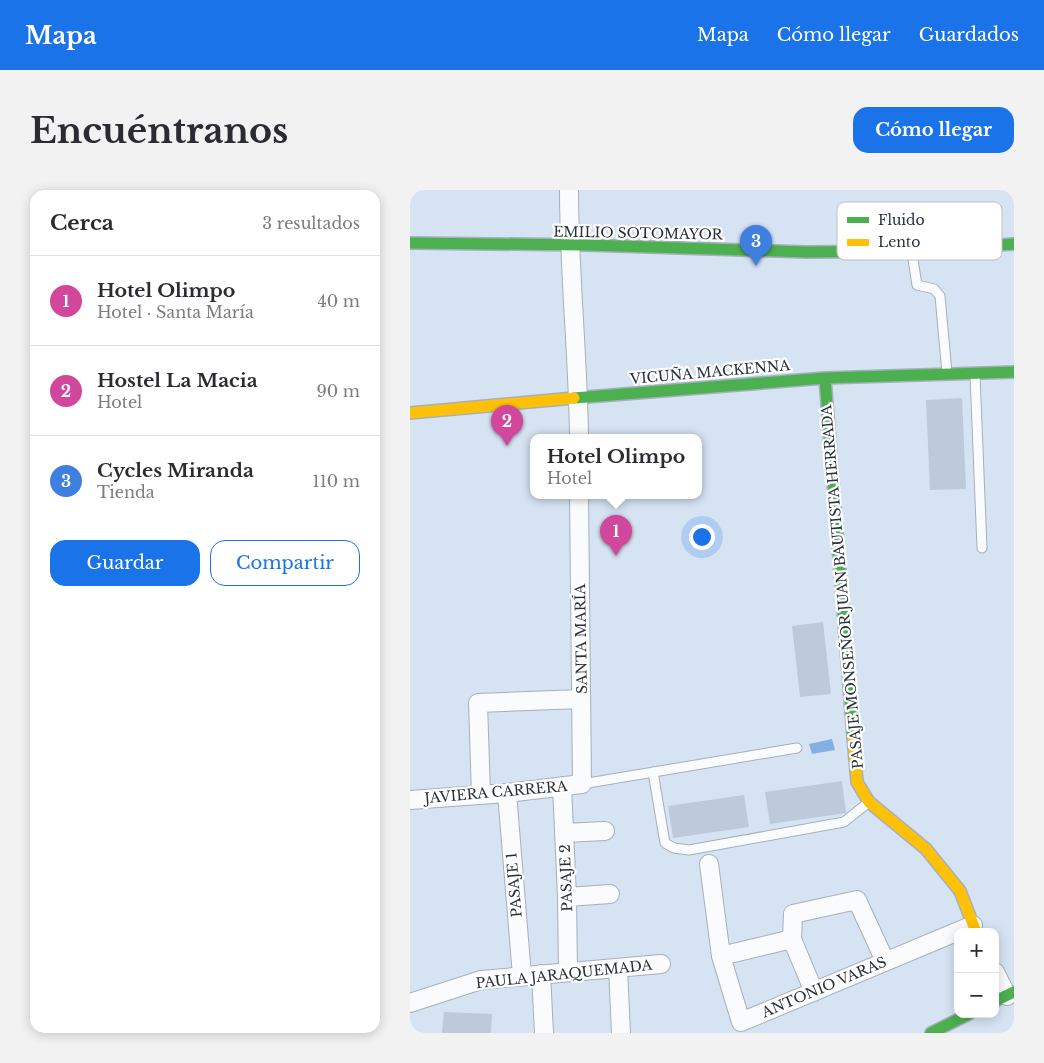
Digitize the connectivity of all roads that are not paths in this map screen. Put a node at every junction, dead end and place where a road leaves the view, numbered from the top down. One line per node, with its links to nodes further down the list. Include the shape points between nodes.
1 (569, 190): 3 (street)
2 (410, 243): 3 (street, EMILIO SOTOMAYOR)
3 (570, 246): 4 (street, EMILIO SOTOMAYOR); 10 (street)
4 (837, 252)
5 (912, 260): 8 (lane, via 917,285 934,289 940,296)
6 (1014, 372): 7 (street, VICUÑA MACKENNA)
7 (975, 373): 8 (street, VICUÑA MACKENNA); 14 (lane)
8 (947, 374): 9 (street, VICUÑA MACKENNA)
9 (825, 378): 10 (street, VICUÑA MACKENNA); 23 (street, PASAJE MONSEÑOR JUAN BAUTISTA HERRADA, via 858,782)
10 (578, 398): 11 (street, VICUÑA MACKENNA); 12 (street)
11 (410, 413)
12 (579, 434)
13 (579, 499): 15 (street, SANTA MARÍA)
14 (982, 548)
15 (582, 700): 18 (street, SANTA MARÍA); 21 (street, via 478,703)
16 (797, 748): 17 (lane)
17 (653, 772): 18 (lane); 23 (lane, via 665,843 674,848 689,850 844,822)
18 (582, 784): 19 (street, JAVIERA CARRERA)
19 (562, 786): 20 (street, JAVIERA CARRERA); 25 (street, PASAJE 2)
20 (507, 793): 21 (street, JAVIERA CARRERA); 39 (street, PASAJE 1)
21 (481, 795): 22 (street, JAVIERA CARRERA)
22 (410, 800)
23 (869, 802): 29 (street, PASAJE MONSEÑOR JUAN BAUTISTA HERRADA, via 926,849 960,891)
24 (605, 831): 25 (street)
25 (564, 833): 28 (street, PASAJE 2)
26 (709, 864): 32 (street, ANTONIO VARAS)
27 (610, 894): 28 (street)
28 (567, 897): 36 (street, PASAJE 2)
29 (974, 928)
30 (954, 935): 33 (street, ANTONIO VARAS)
31 (792, 939): 32 (street); 33 (street, via 793,914 857,900); 40 (street)
32 (721, 956): 40 (street, ANTONIO VARAS, via 741,1022)
33 (885, 961): 40 (street, ANTONIO VARAS)
34 (661, 964): 35 (street, PAULA JARAQUEMADA)
35 (618, 968): 36 (street, PAULA JARAQUEMADA); 45 (street)
36 (568, 971): 38 (street, PAULA JARAQUEMADA)
37 (995, 973): 41 (street)
38 (542, 974): 39 (street, PAULA JARAQUEMADA); 44 (street)
39 (522, 976): 42 (street, PAULA JARAQUEMADA, via 481,980)
40 (814, 992)
41 (1005, 996)
42 (410, 1003)
43 (961, 1018): 46 (street)
44 (544, 1033)
45 (621, 1033)
46 (931, 1033)

